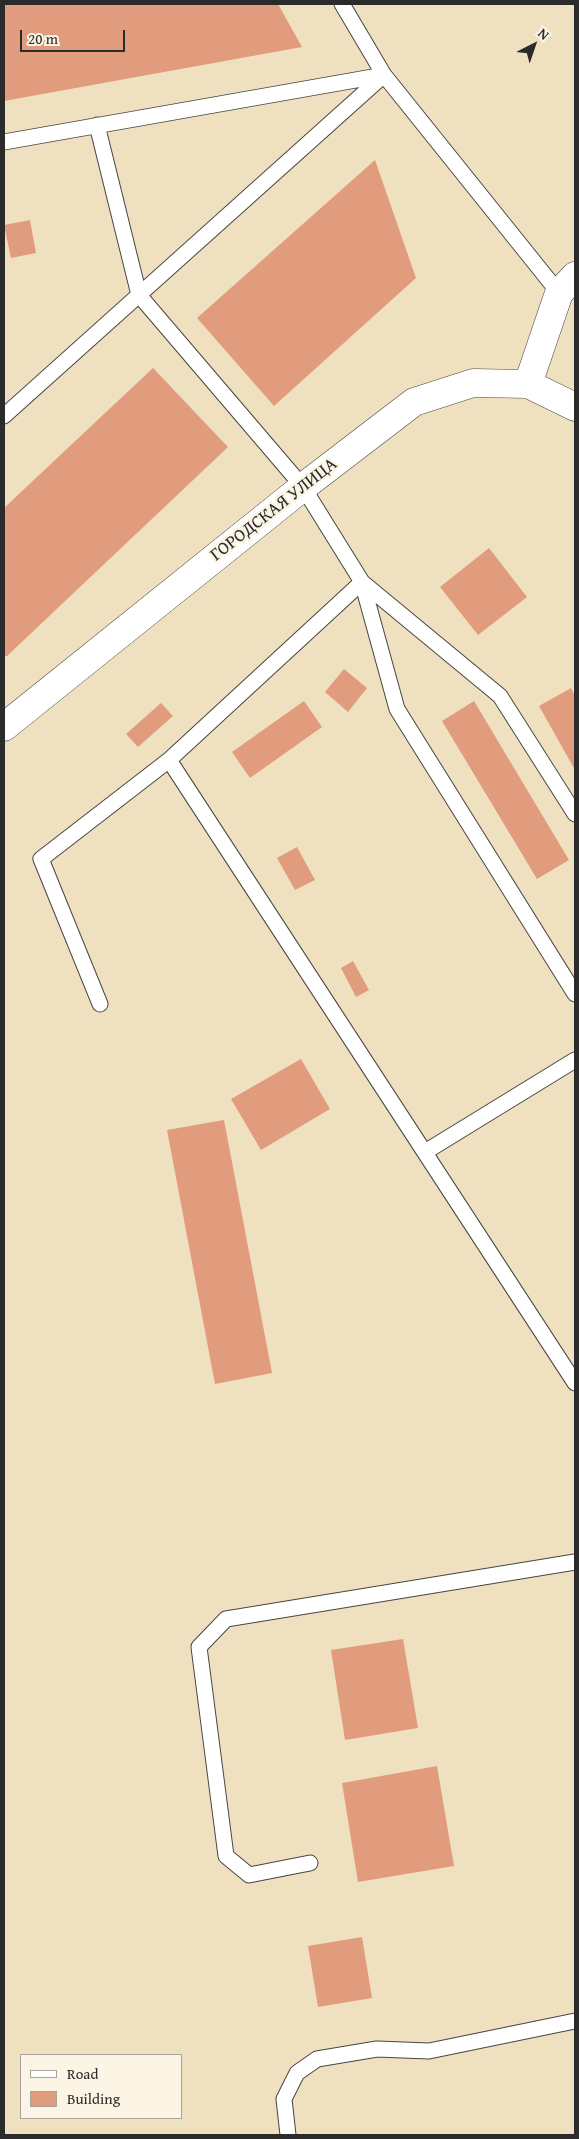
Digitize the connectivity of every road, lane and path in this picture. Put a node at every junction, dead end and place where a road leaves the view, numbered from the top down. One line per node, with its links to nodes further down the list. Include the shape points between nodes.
1 (342, 4): 2 (lane)
2 (384, 75): 3 (lane); 5 (lane); 6 (lane)
3 (97, 125): 4 (lane); 6 (lane)
4 (4, 142)
5 (567, 284): 7 (street)
6 (139, 295): 9 (lane); 10 (lane)
7 (528, 384): 8 (street, ГОРОДСКАЯ УЛИЦА); 10 (street, ГОРОДСКАЯ УЛИЦА, via 473,383 414,402)
8 (575, 407)
9 (4, 416)
10 (303, 486): 11 (lane); 12 (street, ГОРОДСКАЯ УЛИЦА)
11 (362, 582): 13 (lane); 14 (lane, via 500,696); 15 (lane, via 397,709)
12 (4, 727)
13 (169, 760): 16 (lane, via 41,860); 18 (lane)
14 (575, 814)
15 (575, 994)
16 (100, 1004)
17 (575, 1060): 18 (lane)
18 (425, 1152): 19 (lane)
19 (569, 1361): 20 (lane)
20 (575, 1383)
21 (575, 1562): 22 (lane, via 226,1619 199,1647 226,1856 249,1875)
22 (310, 1863)
23 (575, 2021): 24 (lane, via 428,2051 377,2049 317,2059 297,2073 284,2099)
24 (288, 2135)

